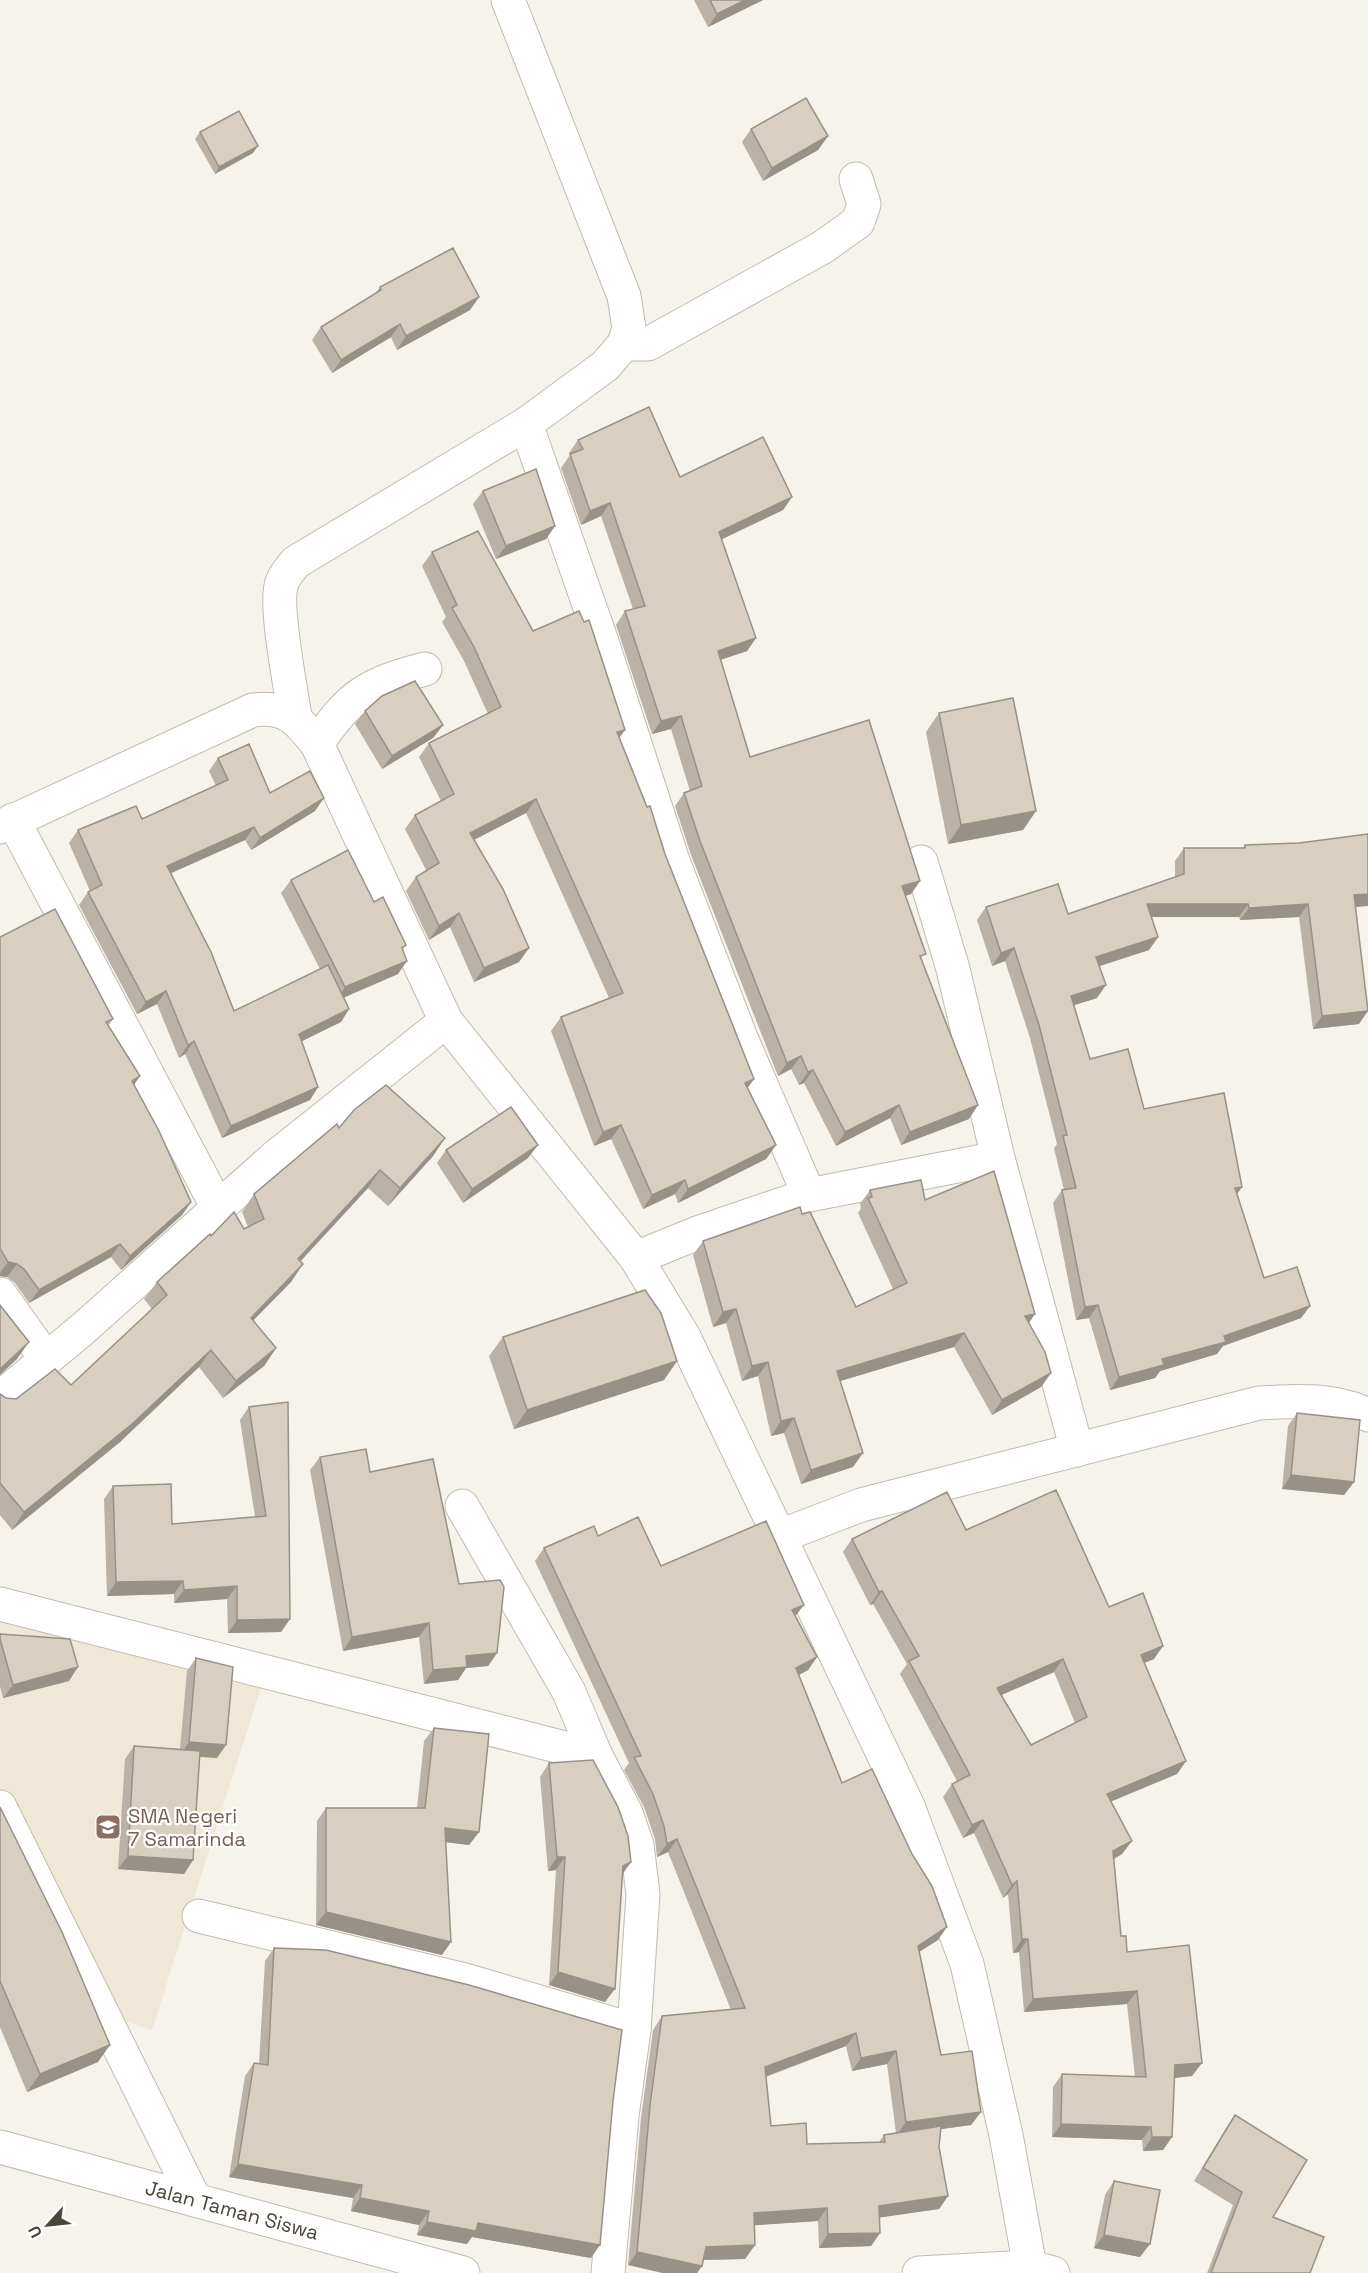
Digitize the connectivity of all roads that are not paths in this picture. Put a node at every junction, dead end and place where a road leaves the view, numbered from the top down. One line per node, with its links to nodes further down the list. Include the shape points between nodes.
1 (508, 0): 3 (street, via 624,296 629,328)
2 (856, 179): 3 (street, via 864,204 858,222 832,241 648,344)
3 (624, 344): 4 (street, via 605,366)
4 (526, 424): 6 (street, via 305,556 289,570 281,586 280,606); 12 (street, via 673,861 741,1038)
5 (425, 669): 7 (street, via 389,678 369,688 338,713)
6 (295, 717): 7 (street); 8 (street, via 270,708 253,710)
7 (317, 744): 10 (street)
8 (7, 824): 13 (street)
9 (921, 862): 11 (street, via 953,969)
10 (446, 1021): 13 (street, via 274,1158); 14 (street)
11 (998, 1158): 12 (street); 19 (street)
12 (809, 1195): 14 (street)
13 (219, 1210): 16 (street)
14 (636, 1258): 21 (street, via 684,1337)
15 (0, 1294): 16 (street)
16 (46, 1359): 17 (street)
17 (0, 1398)
18 (1368, 1415): 19 (street, via 1322,1402 1259,1403)
19 (1077, 1450): 21 (street, via 861,1505)
20 (462, 1506): 23 (street, via 569,1692)
21 (778, 1537): 29 (street, via 908,1806 949,1911 969,1973)
22 (0, 1604): 23 (street)
23 (596, 1756): 26 (street, via 626,1813 637,1845 644,1894)
24 (0, 1806): 28 (street)
25 (199, 1916): 26 (street, via 465,1980)
26 (634, 2030): 31 (street, via 622,2116)
27 (0, 2147): 28 (street, Jalan Taman Siswa)
28 (195, 2200): 30 (street, Jalan Taman Siswa)
29 (1042, 2270): 32 (street)
30 (463, 2273)
31 (609, 2273)
32 (920, 2273)

